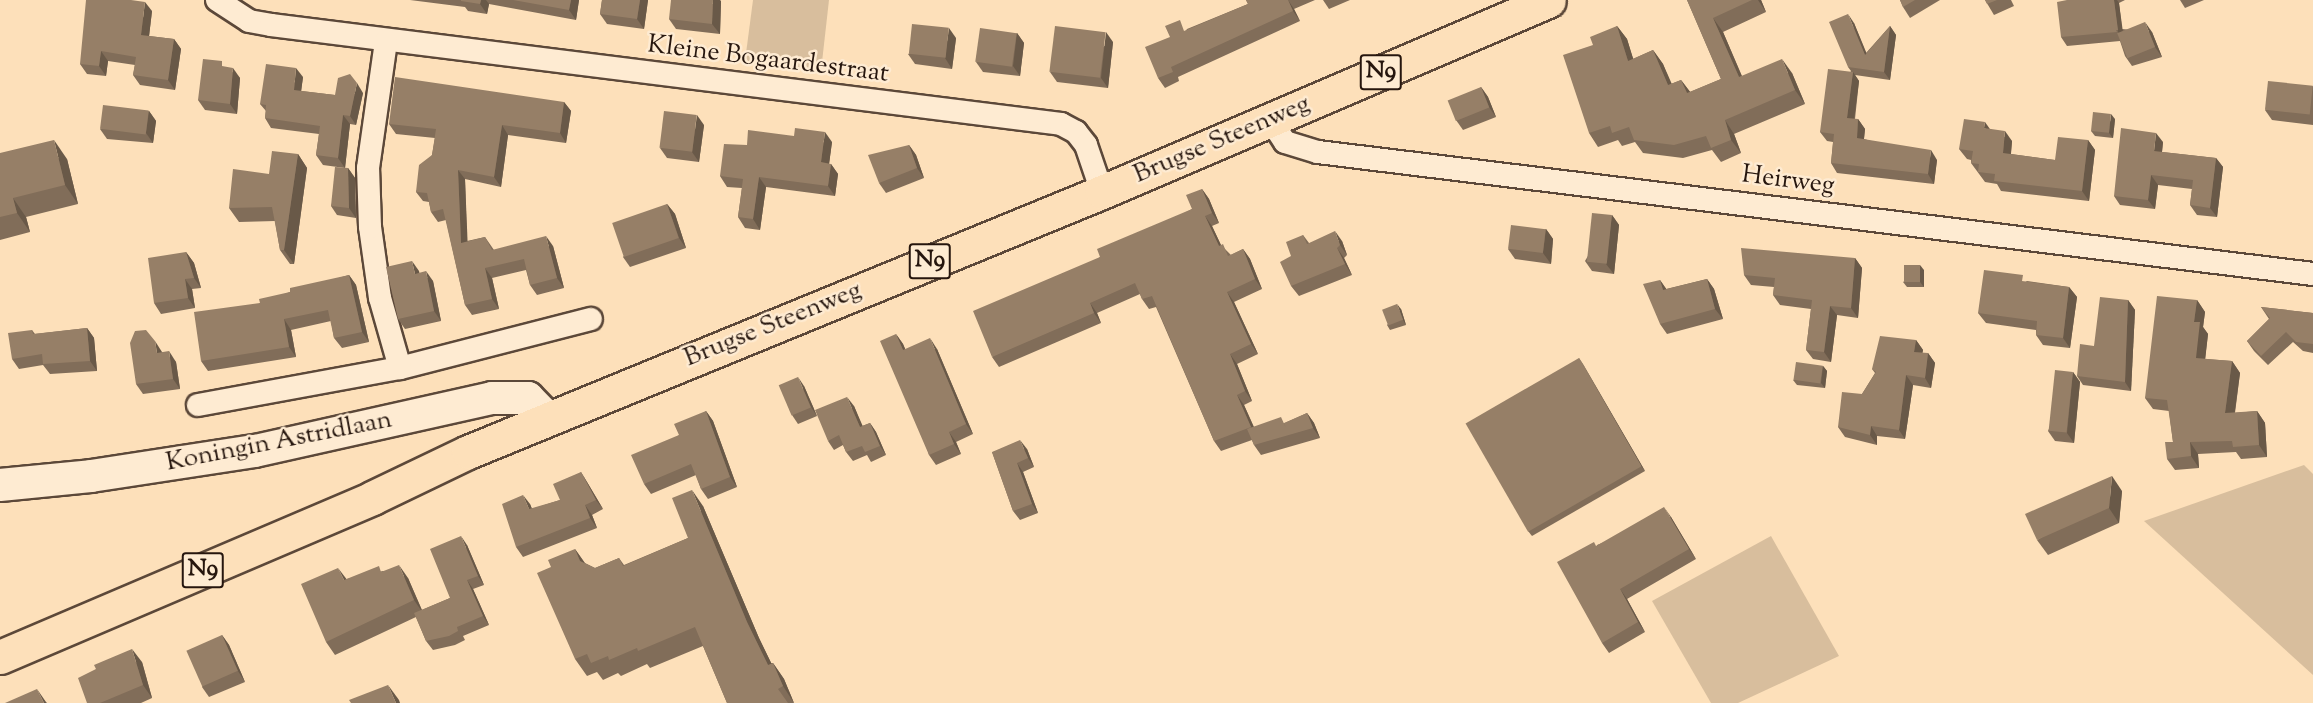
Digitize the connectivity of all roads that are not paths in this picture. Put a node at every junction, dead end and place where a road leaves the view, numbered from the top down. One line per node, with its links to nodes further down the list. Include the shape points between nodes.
1 (217, 0): 3 (street, Kleine Bogaardestraat, via 249,21)
2 (1550, 0): 4 (main road, Brugse Steenweg / N9)
3 (386, 41): 5 (street, Kleine Bogaardestraat, via 1061,124 1076,132 1086,145); 8 (street, via 368,168 370,227 380,298)
4 (1270, 119): 5 (main road, Brugse Steenweg / N9); 6 (street, Heirweg, via 1285,142 1318,152)
5 (1102, 192): 10 (main road, Brugse Steenweg / N9)
6 (2313, 274)
7 (591, 319): 8 (street)
8 (400, 368): 9 (street)
9 (198, 405)
10 (548, 419): 11 (main road, Koningin Astridlaan, via 528,398 492,398 255,451 91,476); 12 (main road, Brugse Steenweg / N9)
11 (0, 485)
12 (0, 657)

